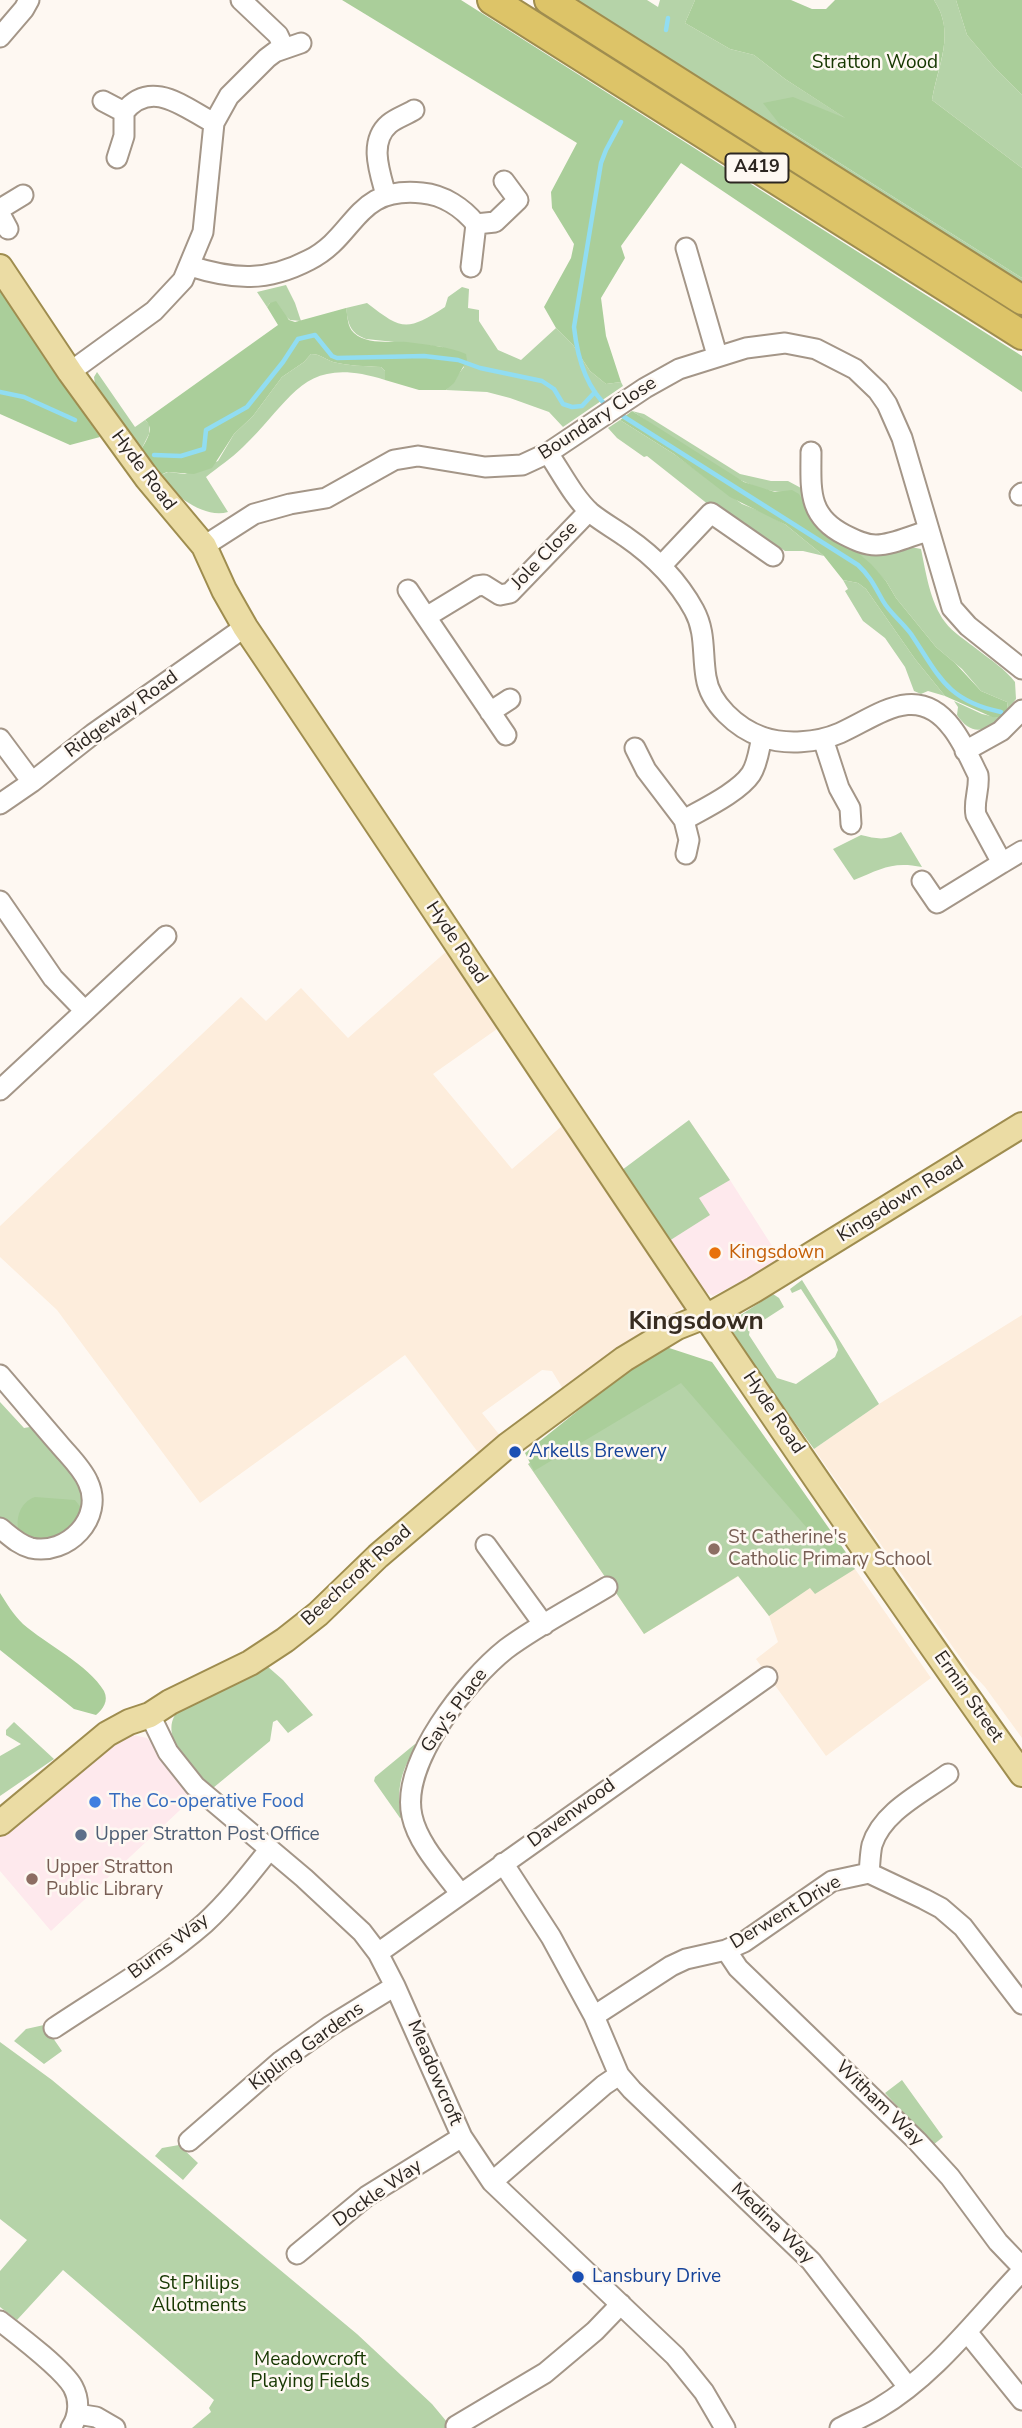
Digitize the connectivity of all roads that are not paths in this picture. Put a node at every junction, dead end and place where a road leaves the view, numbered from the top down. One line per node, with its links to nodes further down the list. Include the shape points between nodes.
1 (29, 0): 5 (street)
2 (241, 0): 9 (street, via 293,45 267,58 238,86)
3 (492, 0): 21 (highway, A419)
4 (549, 0): 20 (highway, A419)
5 (0, 37)
6 (103, 102): 8 (street)
7 (414, 110): 13 (street, via 390,123 379,138 378,162)
8 (124, 112): 9 (street, via 143,98 163,96); 10 (street, via 124,136)
9 (214, 123): 17 (street, via 203,232)
10 (117, 158)
11 (504, 181): 15 (street, via 527,204 495,222)
12 (23, 195): 14 (street)
13 (386, 195): 15 (street, via 429,194 463,209); 17 (street, via 364,208 320,254 277,273 240,276)
14 (0, 209)
15 (476, 224): 19 (street)
16 (686, 248): 22 (street)
17 (190, 266): 23 (street, via 175,291 154,311)
18 (0, 267): 23 (main road, Hyde Road)
19 (471, 267)
20 (1022, 300)
21 (1022, 335)
22 (717, 355): 25 (street, Boundary Close, via 679,369); 27 (street, Boundary Close, via 785,343 816,349 855,369 878,391 894,419)
23 (70, 372): 28 (main road, Hyde Road, via 154,488)
24 (811, 452): 27 (street, via 813,502 830,526 875,545)
25 (548, 453): 26 (street); 28 (street, Boundary Close, via 522,465 500,468 418,456 394,460 326,498 254,514)
26 (589, 511): 30 (street); 32 (street, Jole Close, via 510,593 500,596 484,585 477,586)
27 (928, 531): 34 (street, Boundary Close, via 951,608)
28 (204, 546): 33 (main road, Hyde Road)
29 (774, 556): 30 (street, via 711,513)
30 (662, 565): 39 (street, via 702,627 706,677 713,698 744,728)
31 (408, 590): 32 (street)
32 (426, 617): 37 (street)
33 (245, 627): 44 (street, Ridgeway Road); 57 (main road, Hyde Road)
34 (1022, 668)
35 (510, 699): 37 (street)
36 (1022, 710): 43 (street, via 1001,731)
37 (491, 712): 38 (street)
38 (506, 735)
39 (762, 737): 41 (street); 46 (street, via 755,766 743,783)
40 (0, 739): 44 (street)
41 (823, 739): 43 (street, via 884,709 907,704 933,710 951,727); 47 (street, via 850,808)
42 (635, 748): 46 (street)
43 (965, 751): 50 (street, via 979,782 975,815)
44 (32, 782): 45 (street, Ridgeway Road)
45 (0, 804)
46 (684, 820): 49 (street, via 689,840)
47 (851, 824)
48 (1022, 851): 50 (street)
49 (686, 854)
50 (1002, 863): 51 (street, via 937,903)
51 (922, 881)
52 (0, 901): 54 (street, via 53,978)
53 (166, 936): 54 (street)
54 (84, 1010): 55 (street)
55 (0, 1090)
56 (1022, 1125): 57 (main road, Kingsdown Road)
57 (706, 1316): 62 (main road, Hyde Road); 65 (main road, Beechcroft Road, via 677,1327 624,1359 508,1445 285,1640)
58 (0, 1375): 59 (street, via 84,1474 92,1495 84,1525 64,1545 27,1547)
59 (0, 1528)
60 (486, 1545): 63 (street)
61 (607, 1587): 63 (street, Gay's Place)
62 (914, 1620): 67 (main road, Ermin Street)
63 (544, 1625): 72 (street, Gay's Place, via 503,1652 476,1678 431,1739 415,1773 410,1803 414,1822)
64 (767, 1677): 70 (street, Davenwood)
65 (150, 1715): 68 (main road, Beechcroft Road, via 107,1734); 69 (street, Meadowcroft, via 168,1752 195,1786)
66 (948, 1773): 71 (street, Derwent Drive, via 884,1825 872,1845)
67 (1022, 1774)
68 (0, 1823)
69 (269, 1850): 74 (street, Meadowcroft, via 349,1919); 78 (street, Burns Way, via 189,1936)
70 (503, 1863): 72 (street, Davenwood); 77 (street, Medina Way, via 540,1917)
71 (869, 1873): 73 (street, Derwent Drive, via 832,1881 759,1934); 76 (street, Derwent Drive, via 941,1908 963,1927)
72 (460, 1893): 74 (street, Davenwood)
73 (726, 1950): 77 (street, Derwent Drive, via 671,1966); 84 (street, Witham Way, via 738,1968 917,2141)
74 (378, 1952): 75 (street, Meadowcroft)
75 (395, 1986): 80 (street, Meadowcroft); 81 (street, Kipling Gardens, via 281,2061)
76 (1022, 2004)
77 (594, 2016): 79 (street, Medina Way)
78 (54, 2028)
79 (619, 2075): 82 (street); 88 (street, Medina Way, via 811,2260)
80 (461, 2137): 82 (street, Meadowcroft); 83 (street, Dockle Way, via 367,2196)
81 (189, 2141)
82 (492, 2182): 85 (street, Meadowcroft)
83 (297, 2254)
84 (1022, 2269): 87 (street)
85 (621, 2304): 91 (street, via 545,2373); 93 (street, Meadowcroft, via 676,2356)
86 (0, 2321): 90 (street, via 68,2379 76,2395)
87 (967, 2332): 88 (street); 89 (street)
88 (908, 2387): 94 (street)
89 (1022, 2400)
90 (74, 2421): 92 (street, via 96,2417)
91 (456, 2426)
92 (115, 2428)
93 (725, 2428)
94 (840, 2428)

